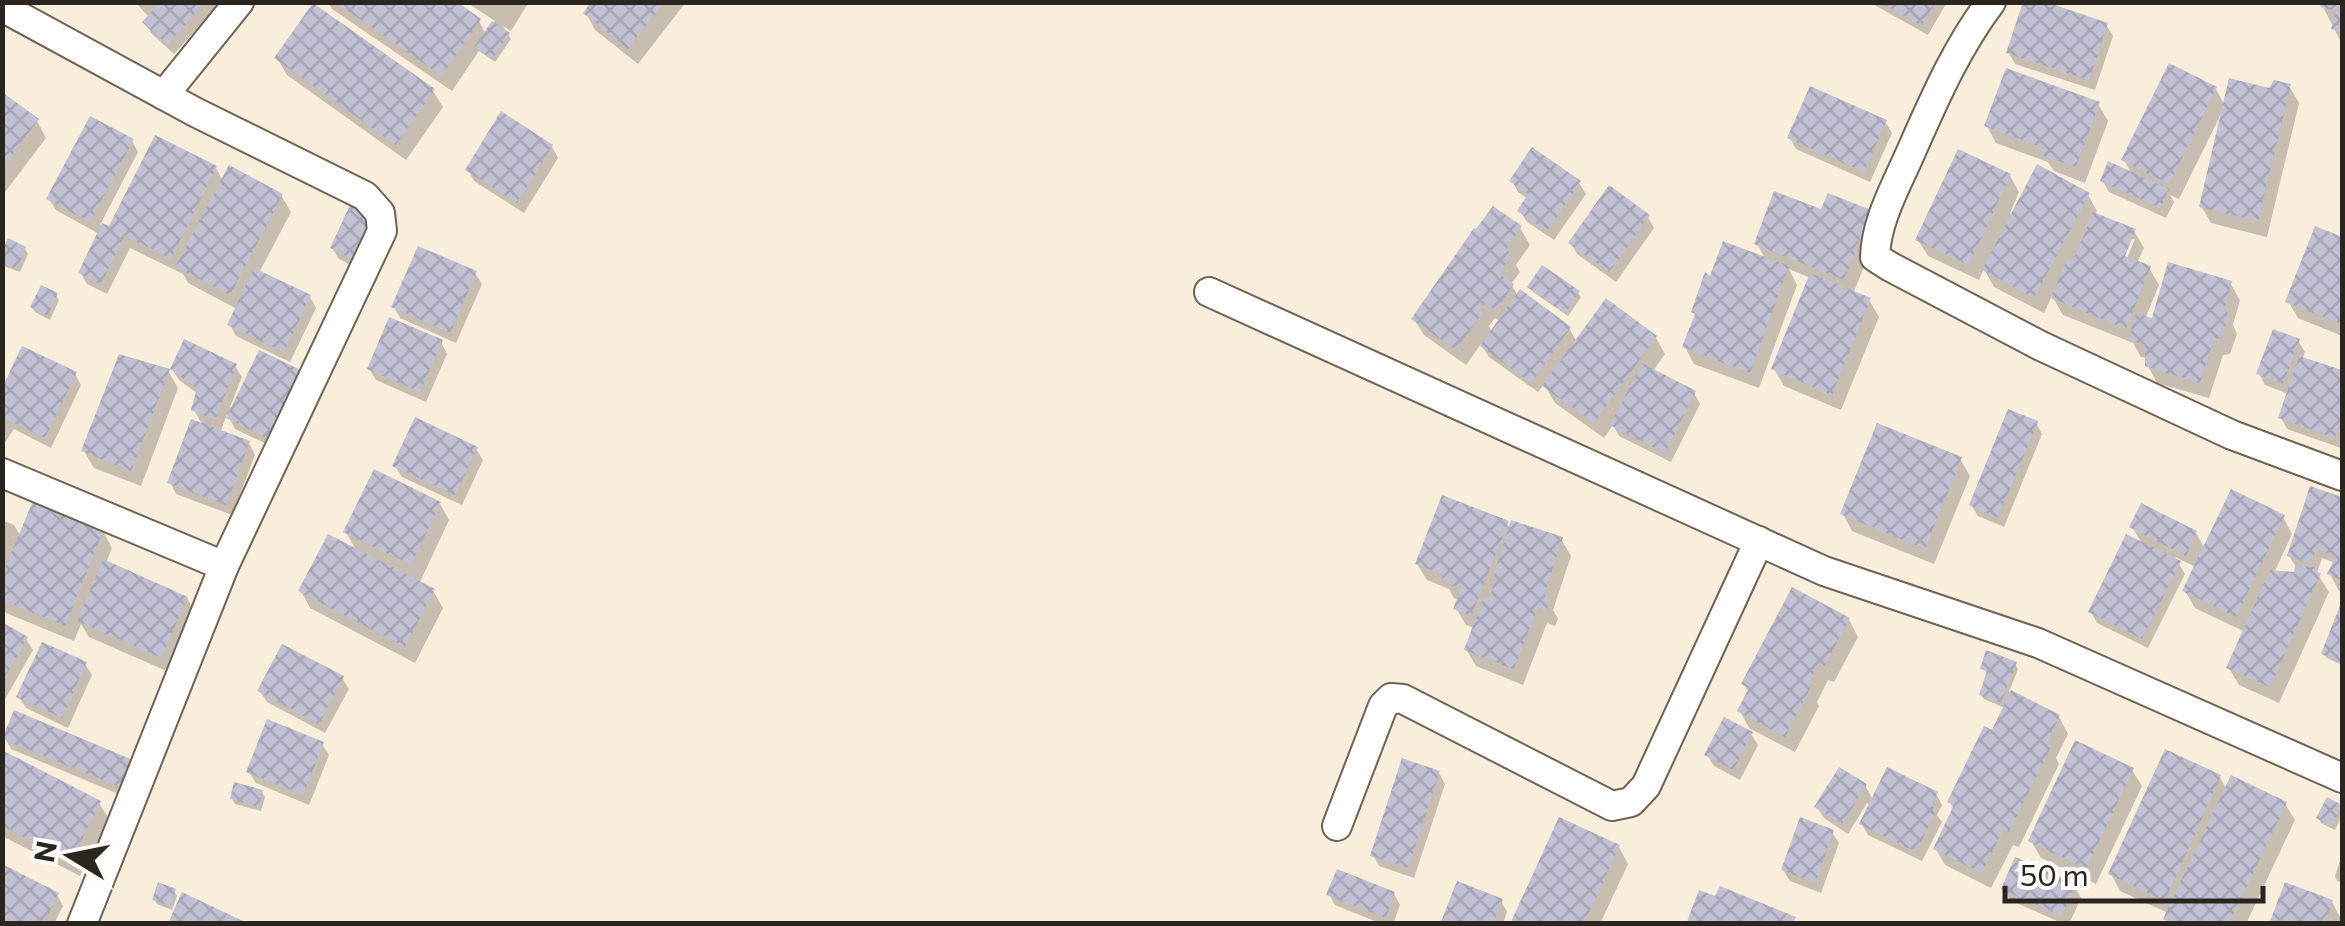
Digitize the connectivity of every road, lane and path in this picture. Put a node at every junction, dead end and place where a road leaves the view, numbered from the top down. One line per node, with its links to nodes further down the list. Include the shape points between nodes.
1 (239, 2): 4 (street)
2 (1991, 2): 7 (street, via 1971,28 1912,151 1876,240 1876,257 2041,346 2232,435)
3 (2, 6): 4 (street)
4 (164, 95): 9 (street, via 365,196 380,213 382,231)
5 (1209, 292): 8 (street)
6 (2, 473): 9 (street)
7 (2342, 476)
8 (1760, 541): 10 (street, via 1824,571 2038,643); 11 (street, via 1646,786 1632,802 1612,806 1391,698)
9 (224, 566): 12 (street)
10 (2342, 778)
11 (1337, 826)
12 (82, 924)

